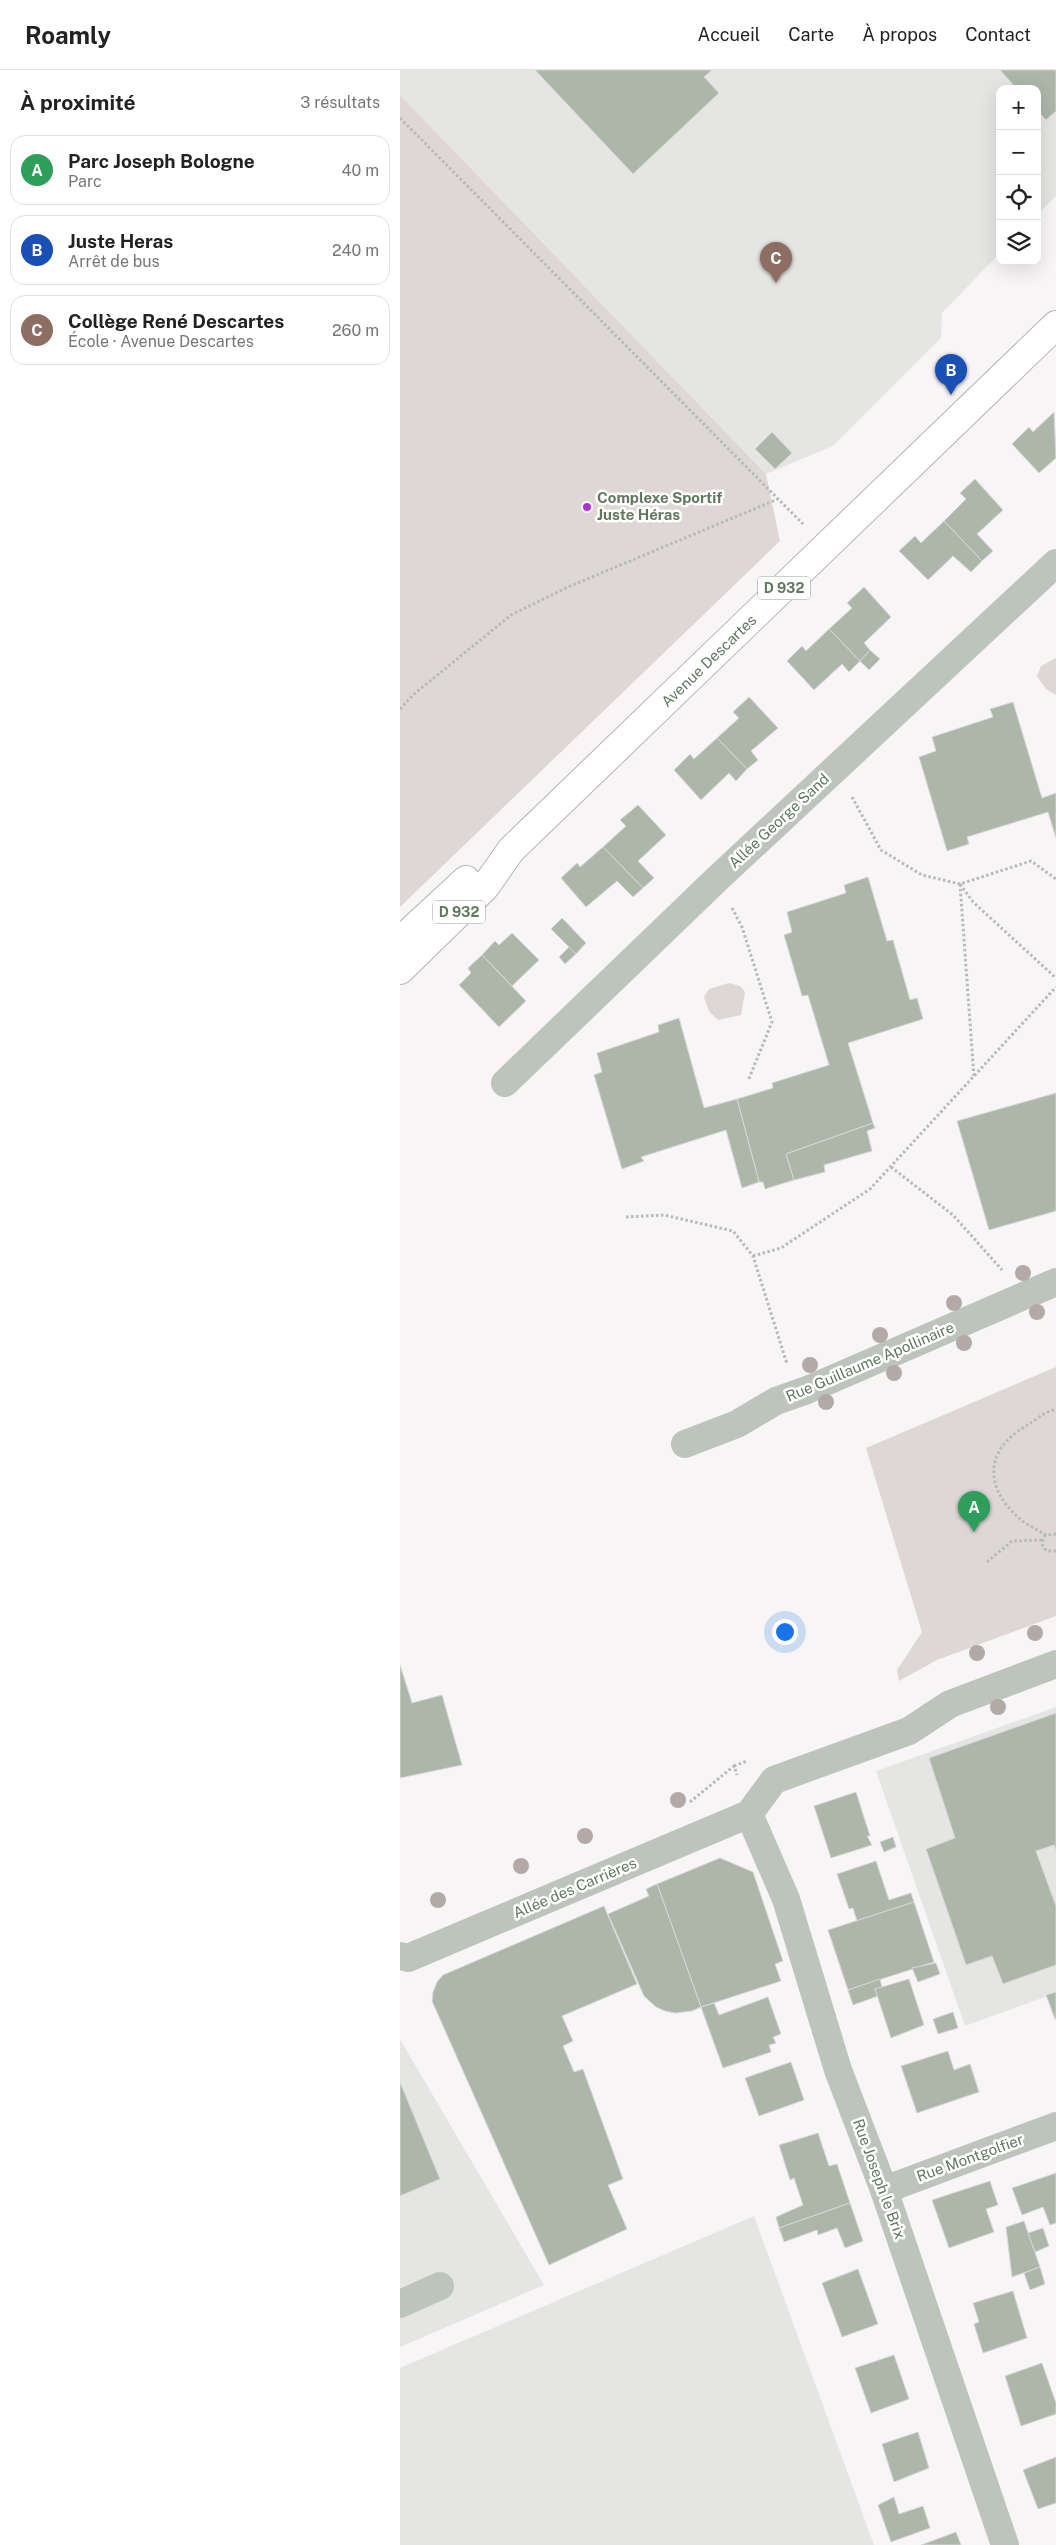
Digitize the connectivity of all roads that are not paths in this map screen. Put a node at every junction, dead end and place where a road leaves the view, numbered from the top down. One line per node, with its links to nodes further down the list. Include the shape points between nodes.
1 (1056, 325): 3 (main road, Avenue Descartes / D 932)
2 (1056, 563): 6 (street, Allée George Sand, via 717,879)
3 (512, 850): 4 (main road, Avenue Descartes / D 932, via 472,874); 5 (main road, Avenue Descartes / D 932, via 485,887)
4 (400, 941)
5 (400, 970)
6 (505, 1083)
7 (1056, 1282): 8 (street, Rue Guillaume Apollinaire, via 776,1401 737,1424)
8 (686, 1444)
9 (1056, 1664): 10 (street, via 950,1704 909,1731 774,1780)
10 (749, 1814): 11 (street, Allée des Carrières, via 408,1958); 13 (street, Rue Joseph le Brix, via 786,1899 838,2070)
11 (400, 1956)
12 (1056, 2126): 13 (street, Rue Montgolfier)
13 (884, 2190): 16 (street, Rue Joseph le Brix)
14 (440, 2286): 15 (street)
15 (400, 2304)
16 (1005, 2545)

